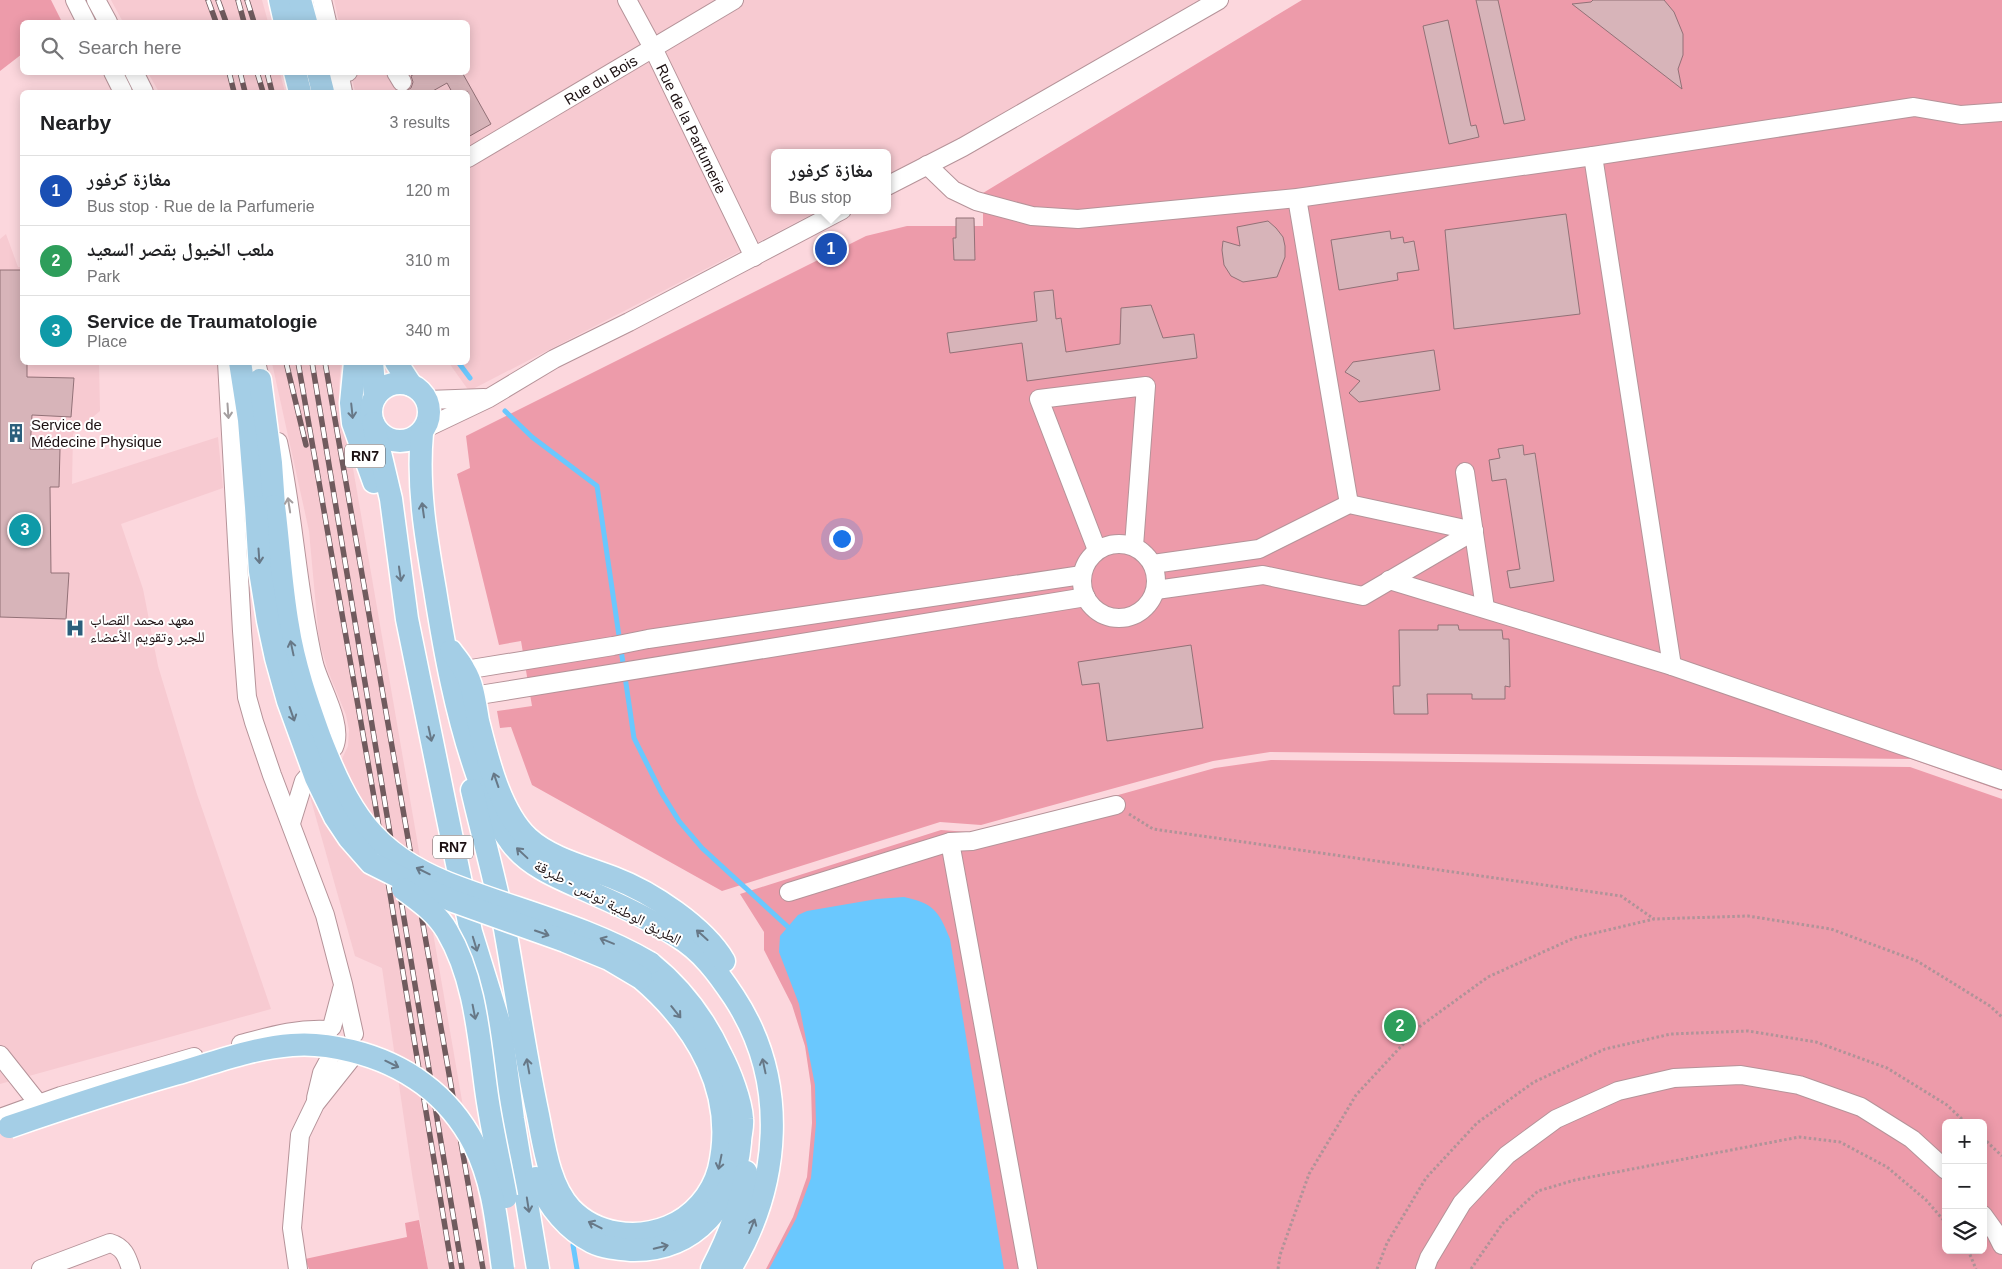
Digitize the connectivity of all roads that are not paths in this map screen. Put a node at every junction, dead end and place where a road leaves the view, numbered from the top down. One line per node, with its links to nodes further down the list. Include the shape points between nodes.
1 (75, 0): 9 (street)
2 (96, 0): 10 (street)
3 (280, 0): 11 (main road)
4 (300, 0): 12 (main road)
5 (322, 0): 13 (street)
6 (627, 0): 14 (street, Rue de la Parfumerie)
7 (734, 0): 14 (street, Rue du Bois)
8 (1219, 0): 26 (street)
9 (85, 20)
10 (107, 20)
11 (285, 20)
12 (305, 20)
13 (327, 20)
14 (652, 48): 25 (street, Rue du Bois); 30 (street, Rue de la Parfumerie)
15 (114, 75): 19 (street)
16 (136, 75): 20 (street)
17 (296, 75): 21 (main road)
18 (331, 76): 22 (street)
19 (122, 90)
20 (143, 90)
21 (300, 90)
22 (342, 90)
23 (2002, 112): 24 (street, via 1961,115 1914,107)
24 (1593, 156): 28 (street); 58 (street)
25 (470, 157)
26 (927, 165): 27 (street); 28 (street, via 961,194 1032,216 1118,217)
27 (891, 184)
28 (1297, 198): 43 (street)
29 (835, 214): 30 (street)
30 (754, 257): 39 (street, via 554,358)
31 (227, 365): 62 (street, one-way to 62, via 246,688)
32 (240, 365): 44 (main road)
33 (355, 365): 46 (main road, RN7, one-way to 46, via 351,403 353,423)
34 (372, 365): 38 (main road, RN7)
35 (398, 365): 37 (main road)
36 (258, 371): 44 (main road, via 271,463); 64 (street, one-way to 36, via 334,747 337,730 308,639 282,459)
37 (419, 392): 38 (main road, via 393,384); 39 (street); 41 (main road, via 430,410)
38 (375, 398): 40 (main road, RN7, via 371,413)
39 (489, 398): 41 (street)
40 (373, 423): 41 (main road, RN7, via 378,432 391,441 410,441); 46 (main road, RN7, via 391,499)
41 (424, 431): 57 (main road, الطريق الوطنية تونس - طبرقة, one-way to 41, via 421,498 420,459)
42 (1465, 472): 45 (street)
43 (1349, 504): 45 (street); 48 (street)
44 (265, 506): 68 (main road, one-way to 68, bridge, via 260,571 268,621 288,701 316,778 335,817); 70 (main road, one-way to 44, bridge, via 622,947 439,879 394,854 368,830 336,780 308,705 296,664)
45 (1474, 532): 53 (street); 56 (street)
46 (396, 546): 74 (main road, RN7, one-way to 74, via 407,619 471,932)
47 (1134, 546): 49 (street, via 1110,544); 49 (street, via 1146,386 1038,399); 50 (street)
48 (1260, 549): 50 (street); 52 (street)
49 (1097, 550): 51 (street)
50 (1153, 564): 54 (street, via 1157,576)
51 (1082, 575): 55 (street); 59 (street, via 648,638)
52 (1263, 575): 53 (street, via 1363,596); 54 (street)
53 (1390, 580): 56 (street)
54 (1156, 590): 55 (street, via 1145,609 1133,616 1119,618 1104,615)
55 (1086, 597): 60 (street)
56 (1485, 608): 58 (street)
57 (443, 641): 59 (main road); 61 (main road, الطريق الوطنية تونس - طبرقة)
58 (1672, 666): 63 (street)
59 (465, 670): 60 (main road)
60 (473, 696): 72 (main road, one-way to 60, via 730,973 719,952 692,926 632,885 543,849 518,828 497,784)
61 (462, 730): 70 (main road, one-way to 61, via 700,1047 714,1075 722,1109 722,1152 710,1189 698,1208 678,1223 656,1232 613,1233 592,1224 571,1209 555,1184 548,1164 504,928 469,777); 72 (main road, الطريق الوطنية تونس - طبرقة, one-way to 61, via 704,956 678,937 543,870 524,856 510,842 494,815)
62 (272, 775): 64 (street); 66 (street)
63 (2002, 780)
64 (304, 781): 66 (street)
65 (1116, 805): 67 (street, via 972,841)
66 (291, 823): 71 (street, via 325,915)
67 (950, 842): 69 (street); 94 (street)
68 (371, 863): 70 (main road, one-way to 70, bridge, via 436,894); 90 (main road, one-way to 90, bridge, via 434,914 446,929 465,970)
69 (789, 892)
70 (646, 971): 81 (main road, via 680,990 697,1012 731,1074)
71 (343, 984): 73 (street); 75 (street)
72 (740, 1007): 93 (main road, الطريق الوطنية تونس - طبرقة, one-way to 72, via 744,1246 761,1204 773,1134 764,1062 753,1030)
73 (330, 1028): 75 (street, via 344,1027); 77 (street, via 322,1040); 79 (street, via 284,1032)
74 (501, 1029): 81 (main road, one-way to 81, via 535,1175 552,1209 569,1227 593,1243 618,1249 662,1248 688,1237 720,1206 729,1188 736,1168); 91 (main road, RN7, one-way to 91)
75 (354, 1034): 78 (street, via 358,1048)
76 (0, 1055): 79 (street)
77 (325, 1055): 78 (street, via 336,1063); 80 (street); 82 (street, via 302,1048 262,1054)
78 (350, 1060): 80 (street)
79 (38, 1103): 82 (street)
80 (315, 1104): 88 (street, via 300,1135 297,1159 292,1228)
81 (742, 1119): 92 (main road, via 747,1169 743,1192 728,1236)
82 (2, 1129): 89 (main road, one-way to 89, bridge, via 120,1089 274,1047 313,1044 368,1054 428,1086 464,1126 490,1186)
83 (1942, 1166): 95 (street, via 1912,1139 1861,1107 1799,1085 1741,1075 1674,1078 1618,1091 1556,1119 1507,1155 1462,1203)
84 (1987, 1221): 85 (street)
85 (2002, 1245)
86 (41, 1269): 87 (street, via 110,1243 122,1250)
87 (131, 1269)
88 (298, 1269)
89 (504, 1269)
90 (520, 1269)
91 (538, 1269)
92 (712, 1269)
93 (730, 1269)
94 (1028, 1269)
95 (1425, 1269)

